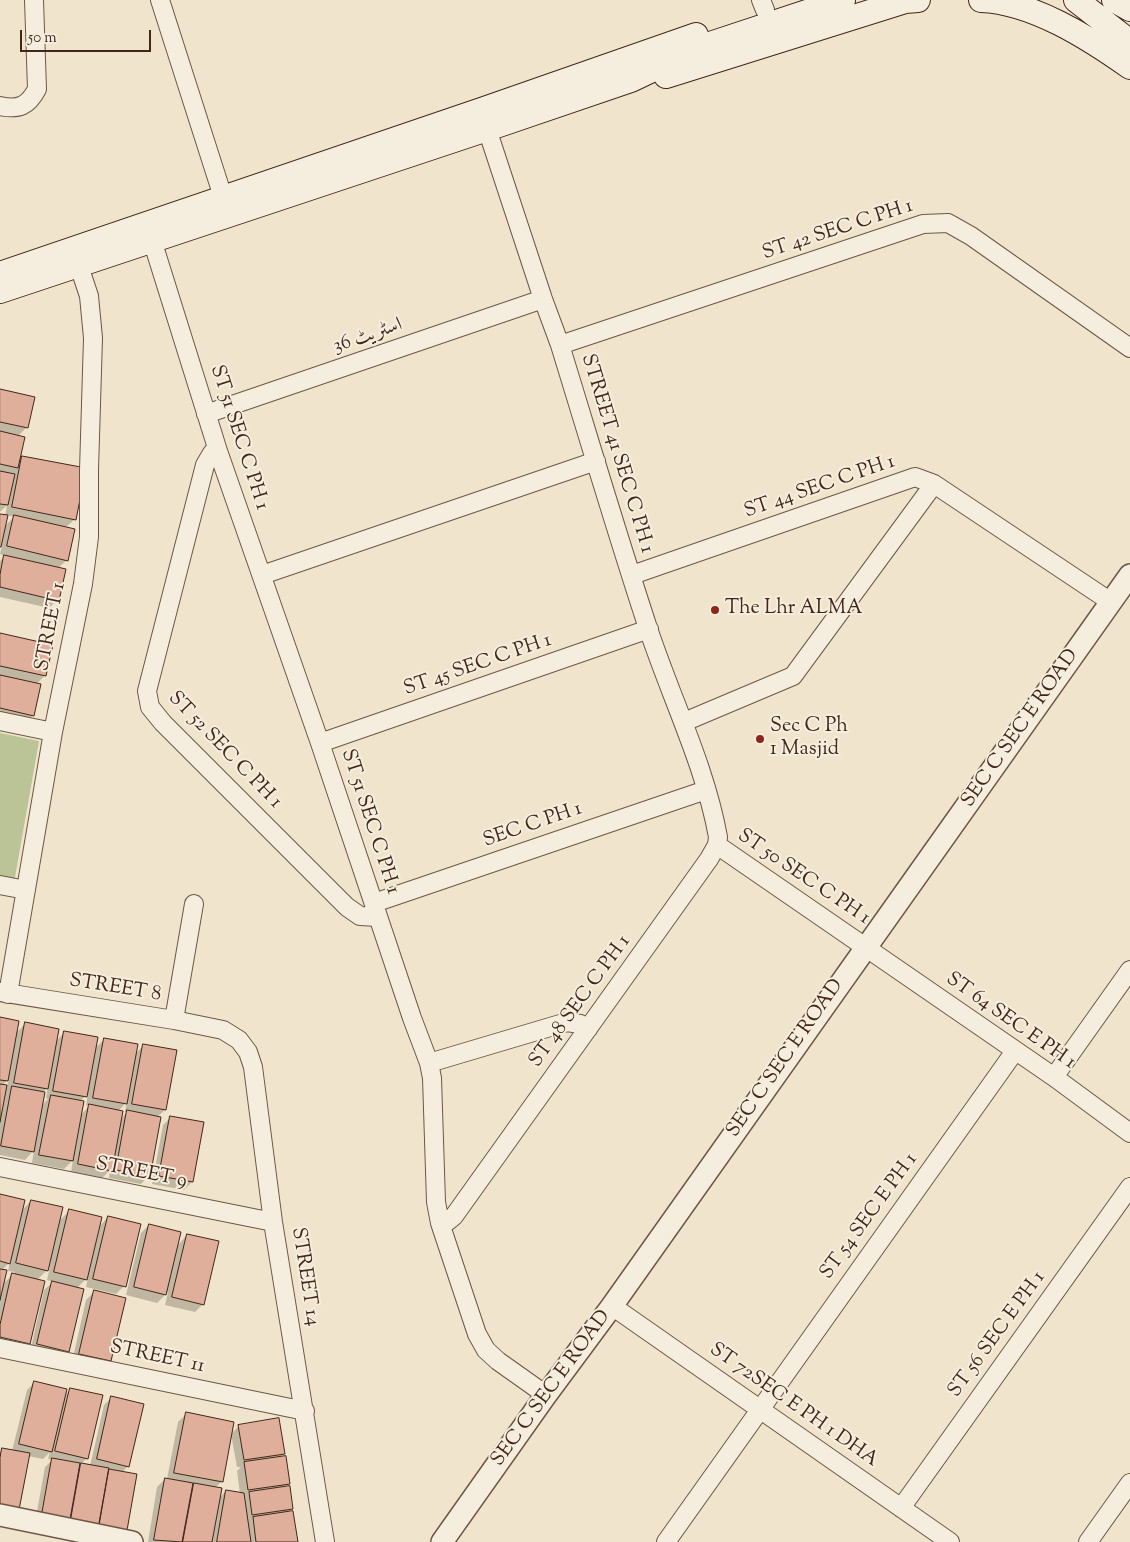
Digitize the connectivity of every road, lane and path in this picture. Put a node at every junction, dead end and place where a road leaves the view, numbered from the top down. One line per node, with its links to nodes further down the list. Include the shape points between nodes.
1 (34, 0): 15 (street, via 37,88 31,99 20,107)
2 (160, 0): 17 (street)
3 (792, 0): 10 (main road)
4 (843, 0): 14 (main road, via 698,48)
5 (918, 0): 14 (main road, via 878,9 672,75)
6 (982, 0): 7 (main road)
7 (987, 0): 13 (main road, via 1044,16)
8 (1076, 0): 12 (main road)
9 (1114, 0): 11 (main road)
10 (763, 5): 17 (main road, via 484,109)
11 (1130, 10)
12 (1130, 42)
13 (1130, 67)
14 (631, 80): 16 (main road)
15 (0, 106)
16 (487, 129): 18 (main road); 22 (street, STREET 41 SEC C PH 1)
17 (223, 197): 20 (main road)
18 (152, 240): 19 (main road); 25 (street, ST 51 SEC C PH 1)
19 (79, 266): 21 (main road); 36 (street, STREET 1, via 89,296 93,338 89,537 83,584)
20 (0, 274)
21 (0, 291)
22 (543, 300): 23 (street, STREET 41 SEC C PH 1); 25 (street, اسٹریٹ 36)
23 (560, 345): 24 (street, ST 42 SEC C PH 1, via 923,224 948,223); 27 (street, STREET 41 SEC C PH 1)
24 (1130, 348)
25 (206, 414): 26 (street, ST 51 SEC C PH 1)
26 (218, 451): 29 (street, ST 51 SEC C PH 1); 43 (street, ST 52 SEC C PH 1, via 212,453 205,465 147,691 150,707 163,724 347,907 360,916)
27 (596, 461): 29 (street); 30 (street, STREET 41 SEC C PH 1)
28 (934, 484): 30 (street, ST 44 SEC C PH 1, via 916,477); 32 (street, ST 44 SEC C PH 1); 35 (street, via 793,676)
29 (262, 575): 37 (street, ST 51 SEC C PH 1)
30 (632, 575): 33 (street, STREET 41 SEC C PH 1)
31 (1130, 576): 32 (street, SEC C SEC E ROAD)
32 (1111, 602): 44 (street, SEC C SEC E ROAD)
33 (649, 629): 35 (street, STREET 41 SEC C PH 1); 37 (street, ST 45 SEC C PH 1)
34 (0, 720): 36 (street)
35 (684, 722): 38 (street, STREET 41 SEC C PH 1)
36 (53, 732): 41 (street, STREET 1)
37 (320, 743): 43 (street, ST 51 SEC C PH 1)
38 (706, 790): 39 (street, via 717,830); 43 (street, SEC C PH 1)
39 (717, 844): 44 (street, ST 50 SEC C PH 1); 48 (street, ST 48 SEC C PH 1)
40 (0, 885): 41 (street)
41 (26, 890): 46 (street, STREET 1)
42 (194, 904): 47 (street)
43 (376, 910): 51 (street, ST 51 SEC C PH 1)
44 (866, 946): 50 (street, ST 64 SEC E PH 1); 58 (street, SEC C SEC E ROAD)
45 (1130, 970): 52 (street)
46 (4, 993): 47 (street, STREET 8)
47 (174, 1020): 49 (street, STREET 8)
48 (588, 1029): 51 (street, via 568,1022); 57 (street, ST 48 SEC C PH 1, via 454,1216)
49 (223, 1030): 56 (street, STREET 14, via 239,1040 253,1066)
50 (1015, 1051): 52 (street, ST 64 SEC E PH 1); 61 (street, ST 54 SEC E PH 1)
51 (429, 1063): 57 (street, ST 51 SEC C PH 1, via 436,1202)
52 (1054, 1077): 53 (street, ST 64 SEC E PH 1)
53 (1130, 1133)
54 (0, 1167): 56 (street, STREET 9)
55 (1130, 1187): 64 (street, ST 56 SEC E PH 1)
56 (273, 1222): 62 (street, STREET 14)
57 (440, 1223): 60 (street, ST 51 SEC C PH 1, via 477,1334 486,1350)
58 (612, 1306): 60 (street, SEC C SEC E ROAD); 61 (street, ST 72SEC E PH 1 DHA)
59 (0, 1348): 62 (street, STREET 11)
60 (546, 1395): 68 (street, SEC C SEC E ROAD)
61 (760, 1408): 64 (street, ST 72SEC E PH 1 DHA); 69 (street, ST 54 SEC E PH 1)
62 (305, 1410): 67 (street, STREET 14)
63 (1130, 1483): 71 (street)
64 (901, 1508): 70 (street, ST 72SEC E PH 1 DHA)
65 (0, 1515): 66 (street)
66 (132, 1542)
67 (325, 1542)
68 (442, 1542)
69 (666, 1542)
70 (950, 1542)
71 (1088, 1542)

